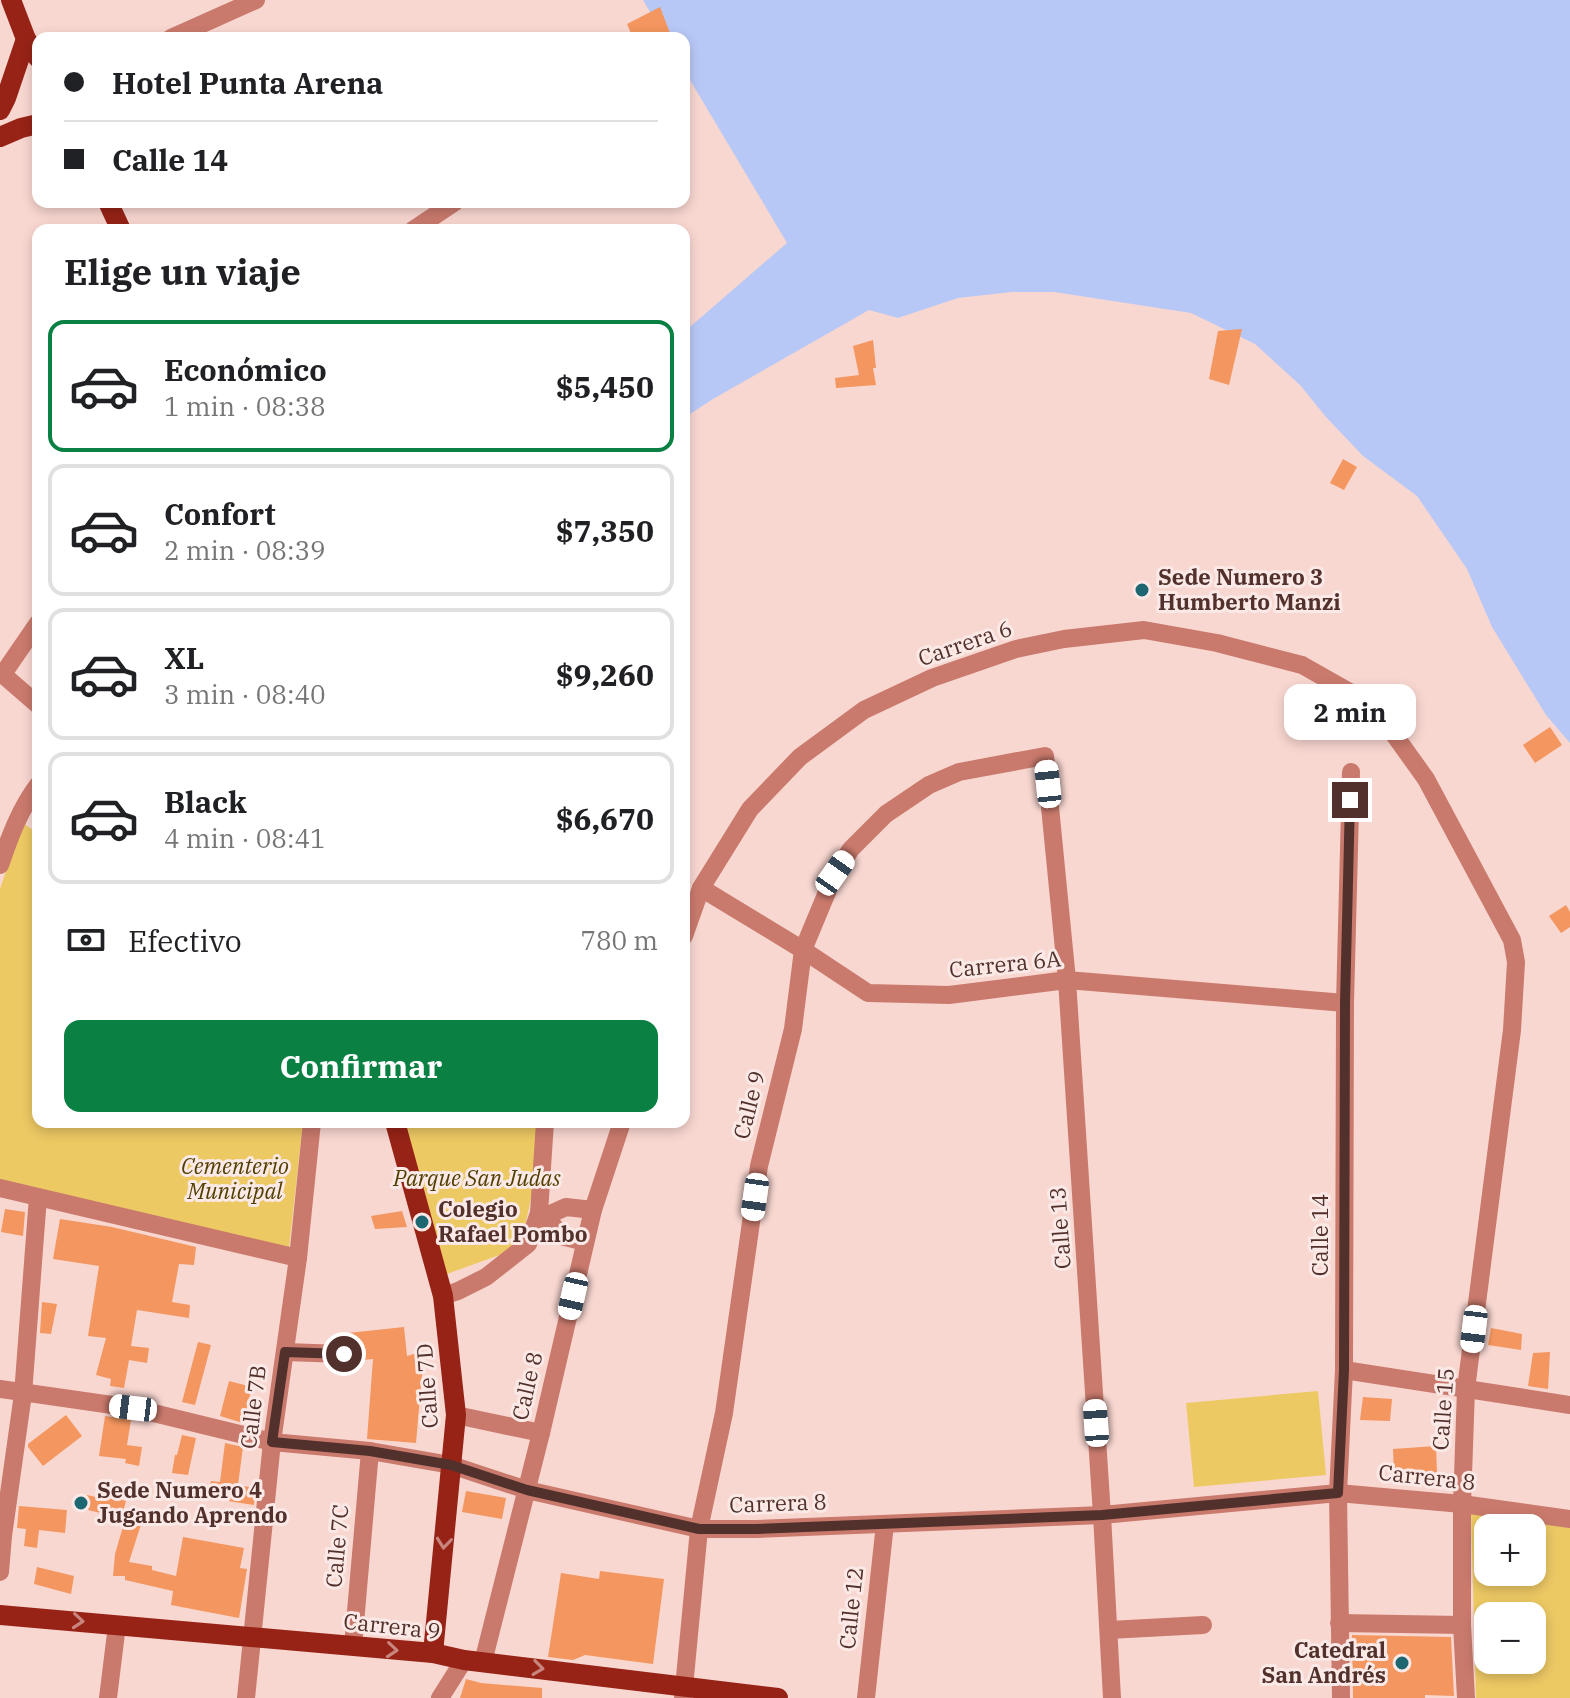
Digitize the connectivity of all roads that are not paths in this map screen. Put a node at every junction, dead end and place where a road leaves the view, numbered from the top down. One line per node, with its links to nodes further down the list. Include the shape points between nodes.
1 (11, 0): 4 (main road)
2 (256, 0): 3 (street)
3 (184, 32)
4 (26, 39): 5 (main road); 6 (main road)
5 (32, 48)
6 (2, 102)
7 (32, 124): 8 (main road)
8 (0, 137)
9 (446, 208): 10 (street)
10 (422, 224)
11 (32, 631): 12 (street)
12 (1, 673): 13 (street)
13 (32, 700)
14 (1045, 756): 20 (street, Calle 9, via 959,772 886,814 835,873); 21 (street, Calle 13)
15 (1351, 772): 22 (street, Calle 14)
16 (32, 792): 17 (street)
17 (0, 865)
18 (701, 888): 19 (street, Carrera 6); 20 (street, Carrera 6A); 23 (street, Carrera 6, via 750,809 800,757 864,710 932,678 1016,649 1144,630 1302,665 1355,695 1383,719 1426,779 1512,940)
19 (690, 911)
20 (803, 950): 21 (street, Carrera 6A, via 868,993 949,995); 53 (street, Calle 9, via 793,1029 759,1166 724,1413)
21 (1067, 980): 22 (street, Carrera 6A); 50 (street, Calle 13)
22 (1345, 1003): 37 (street, Calle 14)
23 (1512, 1030): 39 (street, Calle 15)
24 (311, 1128): 33 (street, Calle 7B)
25 (397, 1128): 34 (main road, Calle 7D)
26 (545, 1128): 31 (street)
27 (620, 1128): 30 (street, Calle 8)
28 (0, 1188): 29 (street)
29 (38, 1197): 33 (street); 40 (street)
30 (593, 1210): 31 (street, via 566,1207); 32 (street, Calle 8)
31 (542, 1215): 32 (street, via 561,1236); 34 (street, via 528,1244 486,1277)
32 (585, 1242): 43 (street, Calle 8)
33 (298, 1258): 35 (street, Calle 7B)
34 (443, 1296): 42 (main road, Calle 7D)
35 (285, 1352): 36 (street); 44 (street, Calle 7B)
36 (344, 1354)
37 (1344, 1370): 39 (street); 48 (street, Calle 14)
38 (0, 1389): 40 (street, Carrera 8)
39 (1466, 1389): 41 (street); 49 (street, Calle 15)
40 (23, 1394): 44 (street, Carrera 8, via 133,1408); 54 (street)
41 (1570, 1405)
42 (456, 1415): 43 (street); 46 (main road, Calle 7D)
43 (541, 1433): 47 (street, Calle 8)
44 (272, 1442): 45 (street, Carrera 8); 61 (street, Calle 7B)
45 (370, 1451): 46 (street, Carrera 8); 62 (street, Calle 7C)
46 (451, 1465): 47 (street, Carrera 8); 63 (main road, Calle 7D, one-way to 63)
47 (527, 1490): 53 (street, Carrera 8); 64 (street, Calle 8)
48 (1338, 1493): 49 (street, Carrera 8); 50 (street, Carrera 8); 56 (street, Calle 14)
49 (1462, 1504): 51 (street, Carrera 8); 59 (street, Calle 15)
50 (1102, 1515): 52 (street, Carrera 8); 60 (street, Calle 13)
51 (1570, 1519)
52 (885, 1524): 53 (street, Carrera 8); 70 (street, Calle 12)
53 (699, 1529): 65 (street, Calle 9)
54 (0, 1572)
55 (0, 1615): 57 (main road, Carrera 9, one-way to 57)
56 (1339, 1623): 59 (street); 72 (street, Calle 14)
57 (117, 1625): 61 (main road, Carrera 9); 66 (street)
58 (1203, 1625): 60 (street)
59 (1462, 1625): 73 (street, Calle 15)
60 (1109, 1630): 71 (street, Calle 13)
61 (253, 1637): 62 (main road, Carrera 9); 67 (street, Calle 7B)
62 (353, 1646): 63 (main road, Carrera 9, one-way to 63)
63 (433, 1653): 64 (main road, Carrera 9)
64 (473, 1661): 65 (main road, Carrera 9, one-way to 65); 68 (street, Calle 8)
65 (683, 1692): 69 (main road, Carrera 9)
66 (108, 1698)
67 (246, 1698)
68 (440, 1698)
69 (778, 1698)
70 (866, 1698)
71 (1112, 1698)
72 (1341, 1698)
73 (1466, 1698)

